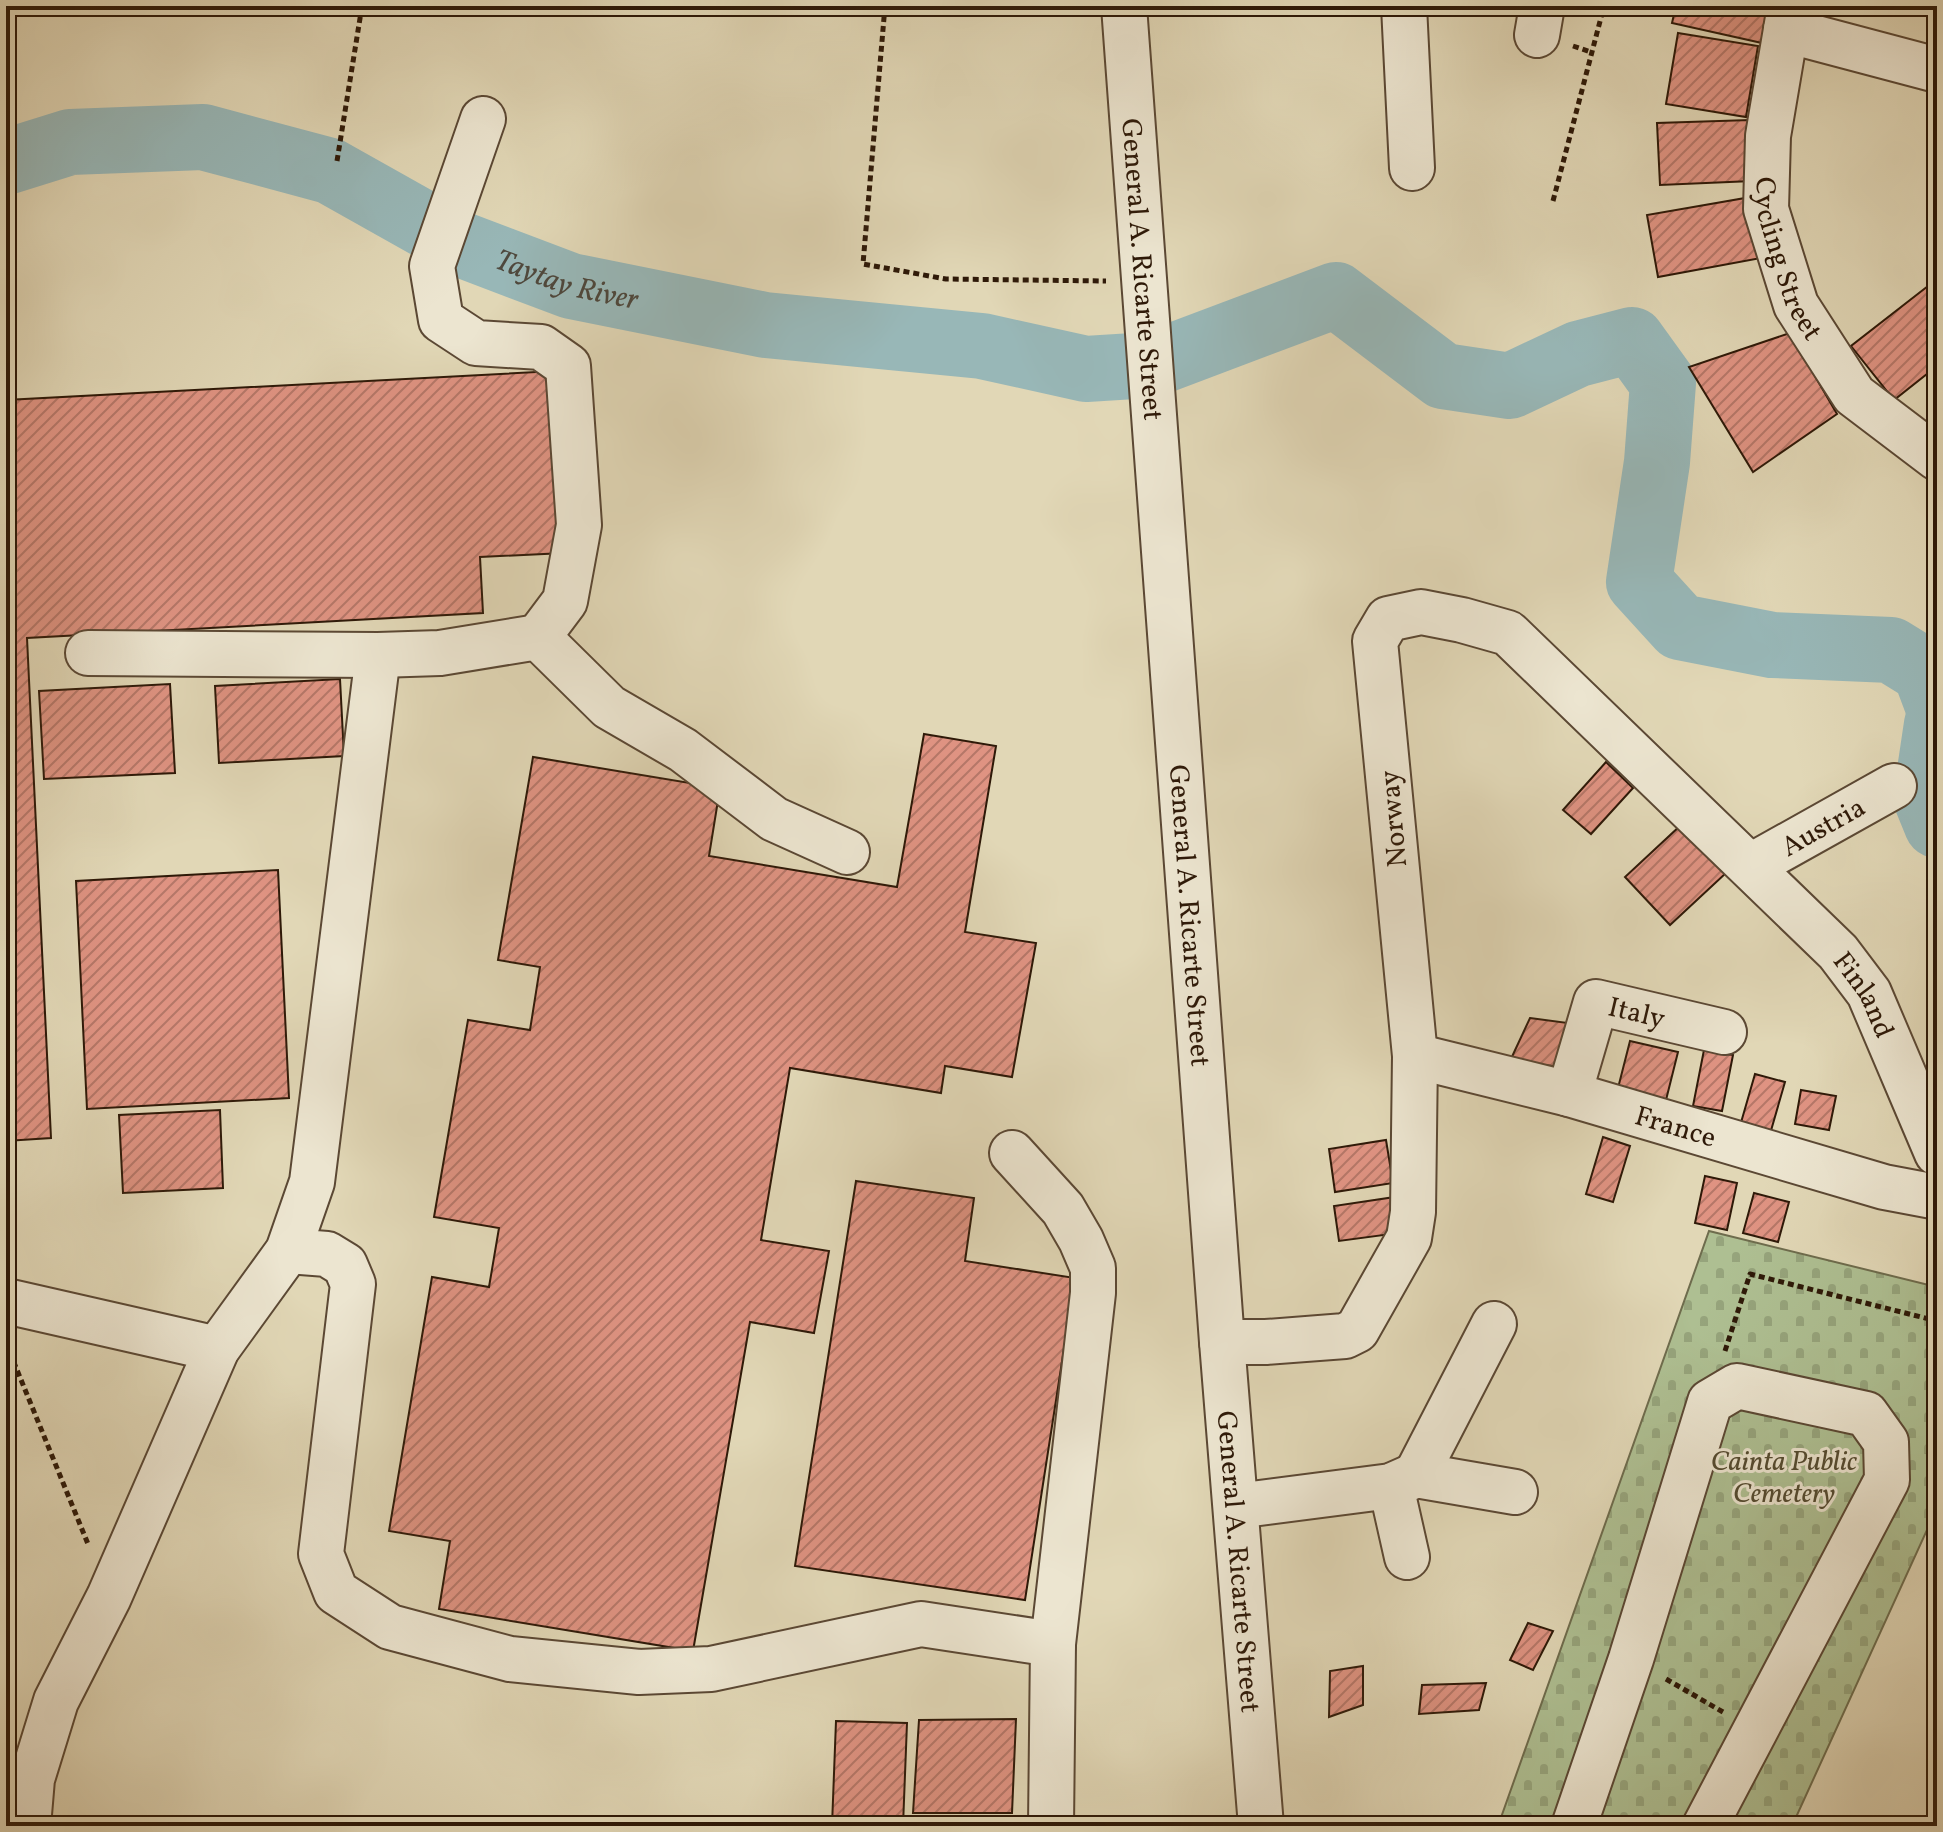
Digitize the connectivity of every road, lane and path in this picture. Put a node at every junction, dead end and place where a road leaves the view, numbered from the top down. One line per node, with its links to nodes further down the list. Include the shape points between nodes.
1 (362, 6): 9 (path)
2 (885, 6): 12 (path, via 863,264 946,279)
3 (1124, 6): 12 (street, General A. Ricarte Street)
4 (1404, 6): 10 (street)
5 (1604, 6): 11 (path)
6 (1788, 18): 7 (street); 13 (street, Cycling Street, via 1768,136 1766,209 1796,305 1854,395)
7 (1937, 70)
8 (483, 119): 14 (street, via 432,266 441,320 476,343 541,347 568,366 579,525 565,601)
9 (337, 161)
10 (1412, 168)
11 (1553, 201)
12 (1145, 281): 30 (street, General A. Ricarte Street)
13 (1937, 458)
14 (538, 637): 16 (street, via 440,653); 18 (street, via 609,707 683,750 774,819)
15 (88, 653): 16 (street)
16 (378, 655): 26 (street, via 312,1182)
17 (1894, 786): 19 (street, Austria)
18 (847, 852)
19 (1751, 866): 21 (street, Norway, via 1508,633 1421,612 1388,619 1375,641); 24 (street, Finland, via 1838,952 1869,993)
20 (1724, 1032): 22 (street, Italy, via 1596,1002)
21 (1415, 1056): 22 (street, France); 30 (street, Norway, via 1409,1238 1357,1330 1345,1336)
22 (1569, 1094): 25 (street, France, via 1884,1187)
23 (1012, 1153): 39 (street, via 1063,1209 1093,1268)
24 (1937, 1153)
25 (1937, 1197)
26 (288, 1251): 32 (street); 39 (street, via 327,1254 345,1265 353,1284 321,1554 336,1592 390,1627 510,1659 639,1672 711,1669 921,1624)
27 (6, 1301): 32 (street)
28 (1937, 1321): 33 (path, via 1750,1274)
29 (1494, 1324): 34 (street)
30 (1222, 1342): 36 (street, General A. Ricarte Street)
31 (6, 1343): 38 (path)
32 (217, 1349): 38 (street)
33 (1710, 1402): 40 (street); 41 (street, via 1737,1386 1866,1414 1886,1442 1887,1480)
34 (1403, 1480): 35 (street); 36 (street); 37 (street)
35 (1515, 1492)
36 (1236, 1506): 44 (street, General A. Ricarte Street)
37 (1407, 1557)
38 (109, 1597): 42 (street, via 56,1701 32,1779)
39 (1053, 1644): 43 (street)
40 (1631, 1659): 41 (path); 45 (street)
41 (1755, 1730): 46 (street)
42 (28, 1826)
43 (1051, 1826)
44 (1261, 1826)
45 (1574, 1826)
46 (1705, 1826)

